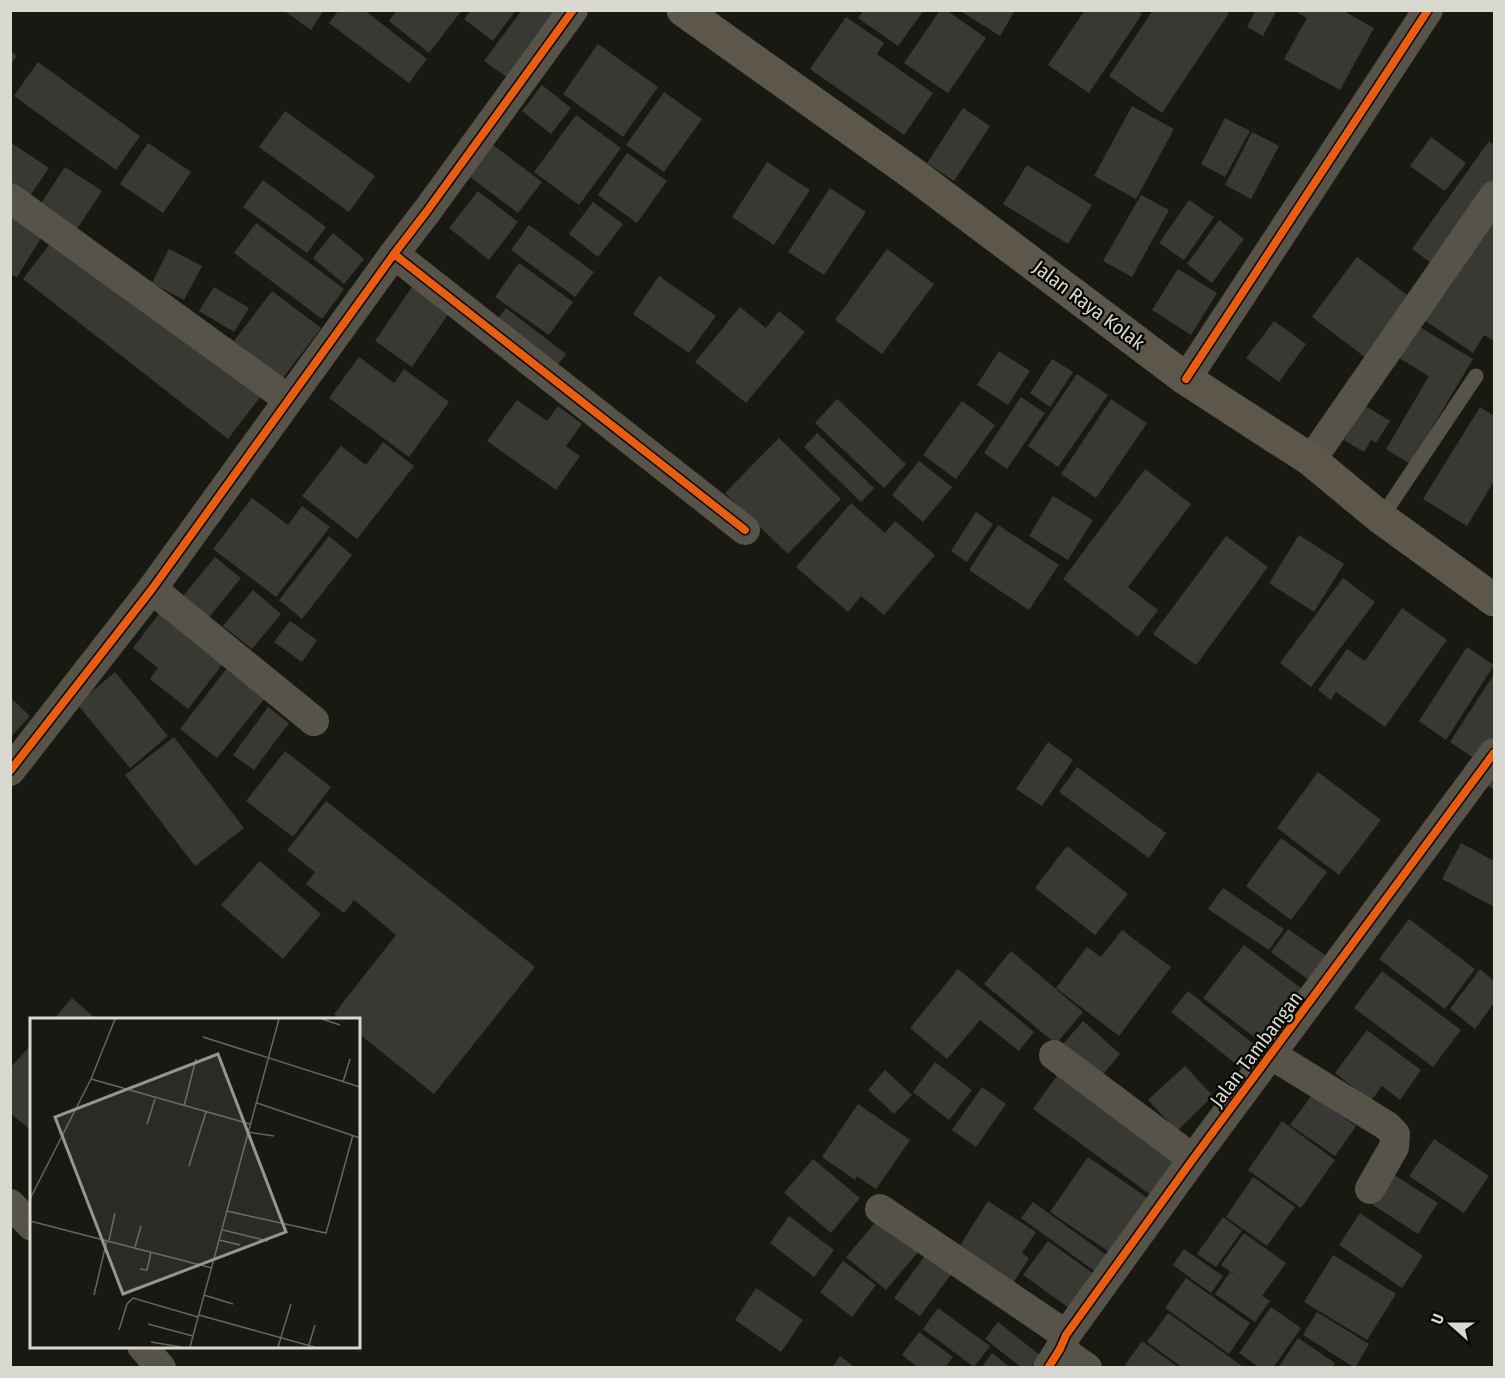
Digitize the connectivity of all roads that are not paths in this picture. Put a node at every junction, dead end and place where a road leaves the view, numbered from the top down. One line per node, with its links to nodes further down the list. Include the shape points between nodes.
1 (573, 10): 6 (street)
2 (683, 10): 8 (highway, Jalan Raya Kolak, via 912,173)
3 (1428, 10): 8 (street)
4 (1494, 196): 10 (street)
5 (10, 198): 9 (street)
6 (394, 254): 9 (street); 12 (street)
7 (1476, 376): 11 (lane)
8 (1186, 379): 10 (highway, Jalan Raya Kolak)
9 (288, 399): 13 (street)
10 (1311, 460): 11 (highway, Jalan Raya Kolak)
11 (1381, 518): 14 (highway, Jalan Raya Kolak)
12 (745, 530)
13 (152, 589): 15 (street); 17 (street)
14 (1494, 600)
15 (314, 721)
16 (1494, 753): 19 (street, Jalan Tambangan)
17 (10, 771)
18 (1054, 1055): 20 (street)
19 (1272, 1055): 20 (street, Jalan Tambangan); 21 (street, via 1395,1134 1394,1147)
20 (1194, 1159): 26 (street, Jalan Tambangan)
21 (1370, 1189)
22 (10, 1204): 24 (street)
23 (880, 1209): 26 (street)
24 (30, 1224)
25 (143, 1348): 27 (street)
26 (1058, 1351): 28 (street)
27 (161, 1368)
28 (1087, 1368)

